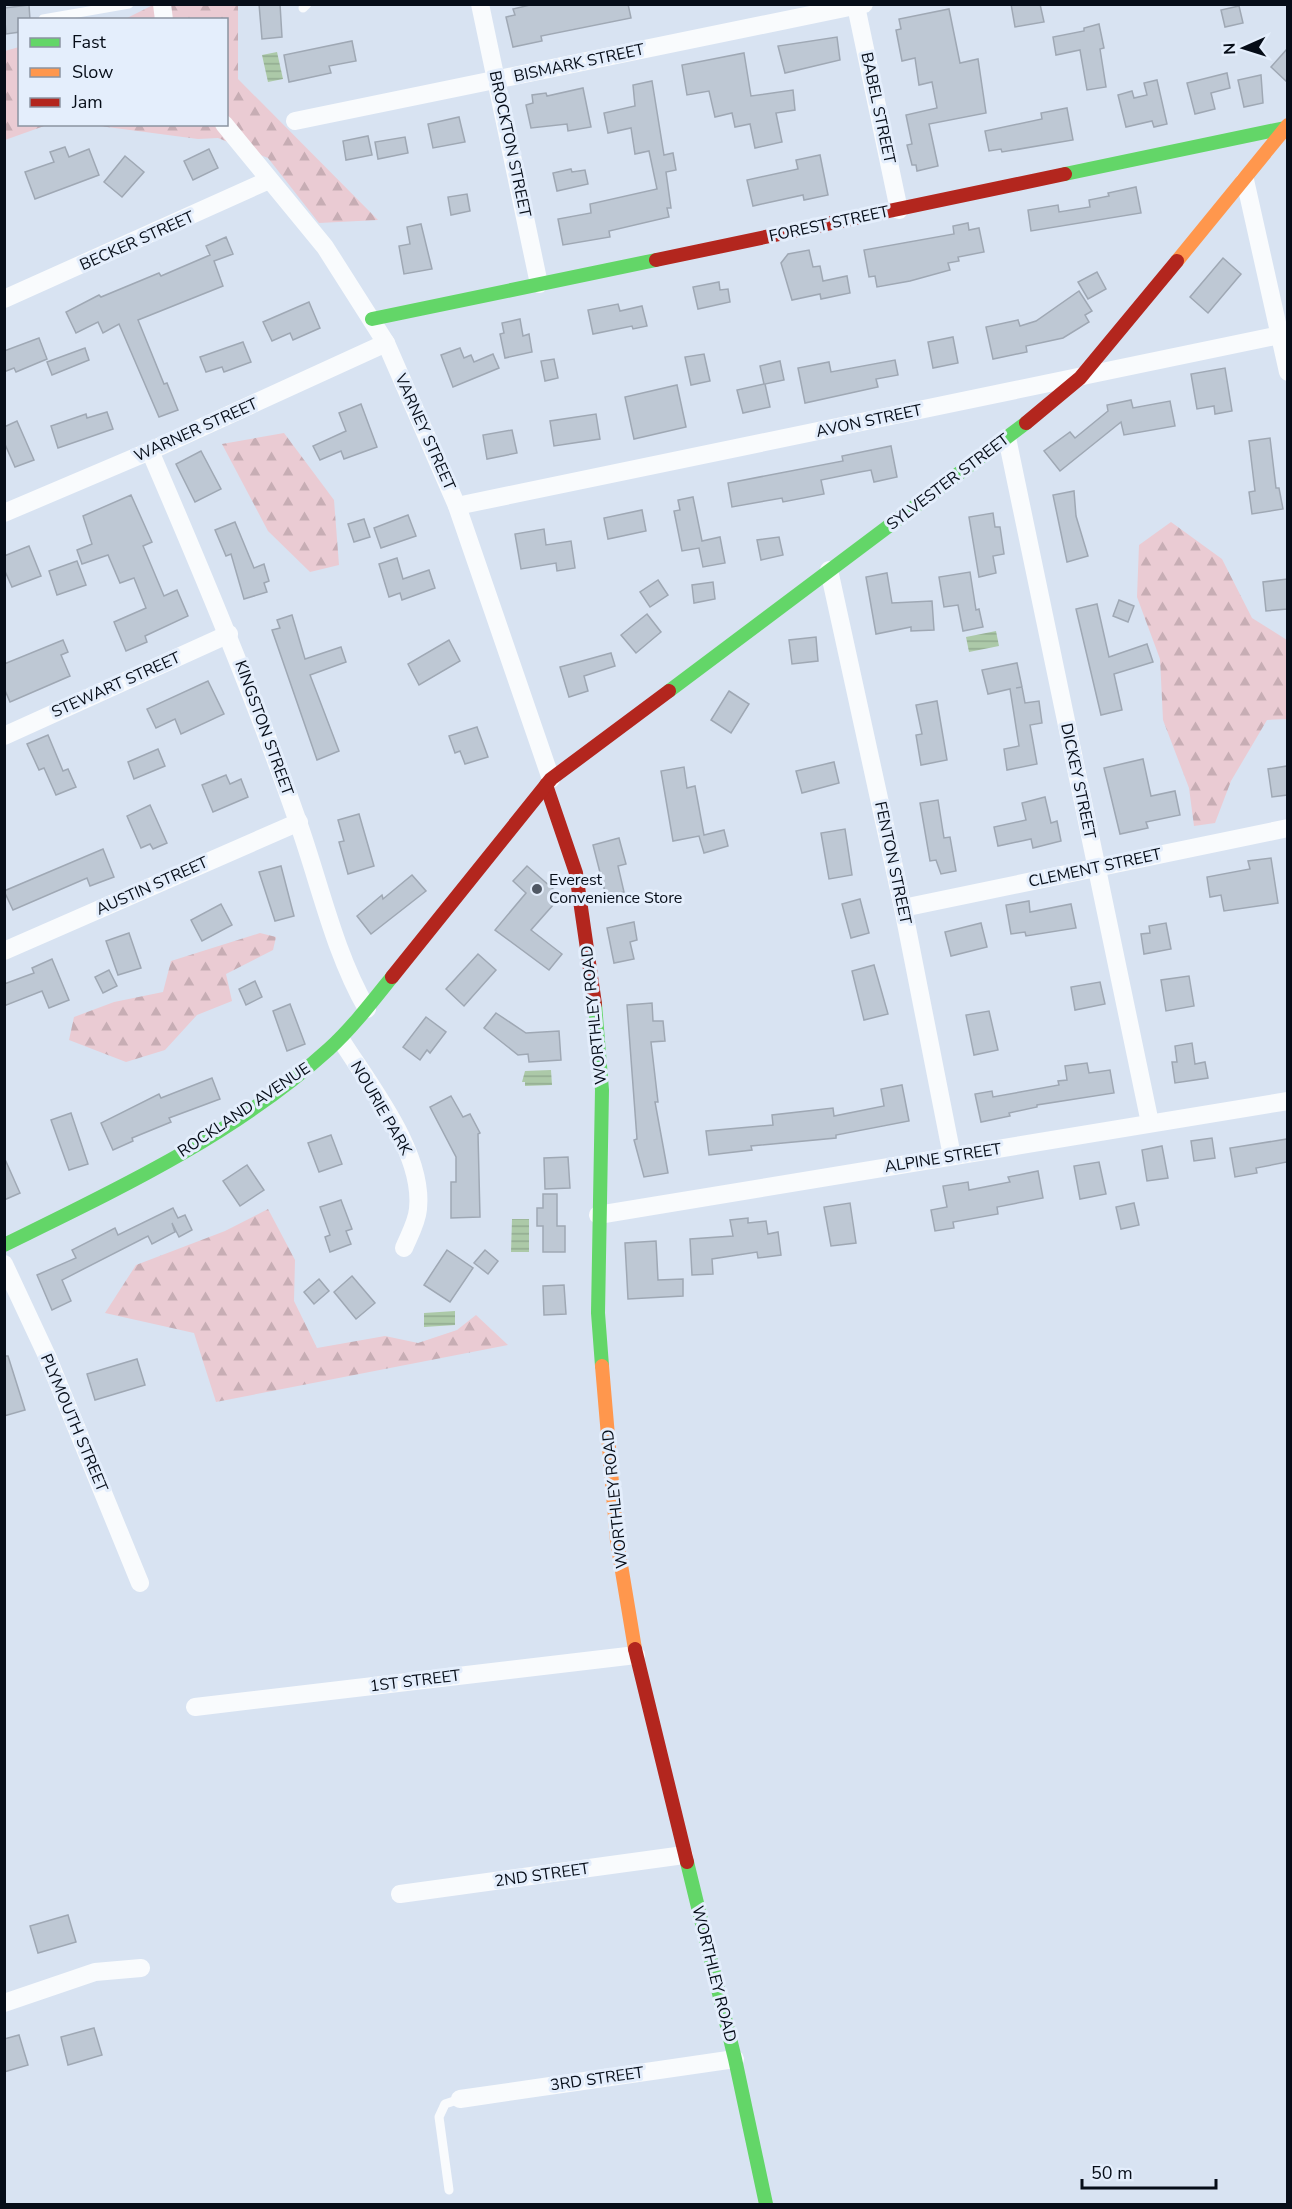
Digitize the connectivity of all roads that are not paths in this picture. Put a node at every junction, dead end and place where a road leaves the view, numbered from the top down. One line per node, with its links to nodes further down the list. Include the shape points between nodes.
1 (129, 4): 4 (lane)
2 (480, 4): 5 (street, BROCKTON STREET)
3 (860, 5): 5 (street, BISMARK STREET); 11 (street, BABEL STREET)
4 (49, 18)
5 (496, 80): 6 (street, BISMARK STREET); 12 (street, BROCKTON STREET)
6 (295, 121)
7 (226, 126): 9 (street, VARNEY STREET)
8 (1286, 126): 10 (street, SYLVESTER STREET); 11 (street, FOREST STREET)
9 (269, 180): 13 (street, BECKER STREET); 14 (street, VARNEY STREET, via 325,247)
10 (1245, 180): 15 (street); 18 (street, SYLVESTER STREET)
11 (899, 210): 12 (street, FOREST STREET)
12 (539, 284): 14 (street, FOREST STREET)
13 (4, 298)
14 (372, 319): 16 (street, VARNEY STREET)
15 (1280, 335): 17 (street); 18 (street, AVON STREET)
16 (386, 343): 20 (street, WARNER STREET); 21 (street, VARNEY STREET)
17 (1287, 372)
18 (1080, 378): 19 (street, SYLVESTER STREET); 21 (street, AVON STREET)
19 (1007, 438): 23 (street, SYLVESTER STREET); 29 (street, DICKEY STREET)
20 (150, 451): 22 (street, WARNER STREET); 24 (street, KINGSTON STREET)
21 (457, 506): 26 (street, VARNEY STREET)
22 (4, 513)
23 (829, 570): 26 (street, SYLVESTER STREET); 30 (street, FENTON STREET)
24 (229, 634): 25 (street, STEWART STREET); 27 (street, KINGSTON STREET)
25 (4, 735)
26 (548, 782): 32 (street, ROCKLAND AVENUE); 37 (street, WORTHLEY ROAD, via 576,873 596,1012 602,1090)
27 (298, 822): 31 (street, AUSTIN STREET); 32 (street, KINGSTON STREET, via 355,988)
28 (1287, 828): 29 (street, CLEMENT STREET)
29 (1097, 868): 30 (street, CLEMENT STREET); 35 (street, DICKEY STREET)
30 (903, 908): 36 (street, FENTON STREET)
31 (4, 951)
32 (367, 1009): 33 (street, ROCKLAND AVENUE)
33 (341, 1040): 38 (street, ROCKLAND AVENUE, via 303,1074 203,1141); 39 (street, NOURIE PARK, via 413,1164 418,1211)
34 (1287, 1101): 35 (street, ALPINE STREET)
35 (1150, 1124): 36 (street, ALPINE STREET)
36 (952, 1156): 37 (street, ALPINE STREET)
37 (598, 1215): 42 (street, WORTHLEY ROAD, via 598,1313 616,1530)
38 (4, 1245)
39 (404, 1248)
40 (4, 1264): 41 (street, PLYMOUTH STREET)
41 (140, 1583)
42 (636, 1655): 43 (street, 1ST STREET); 44 (street, WORTHLEY ROAD)
43 (195, 1707)
44 (684, 1855): 45 (street, 2ND STREET); 48 (street, WORTHLEY ROAD)
45 (400, 1894)
46 (141, 1968): 47 (street, via 95,1972)
47 (4, 2003)
48 (735, 2059): 49 (street, 3RD STREET); 51 (street, WORTHLEY ROAD)
49 (460, 2099): 50 (lane, via 445,2104 439,2117)
50 (449, 2190)
51 (766, 2205)

